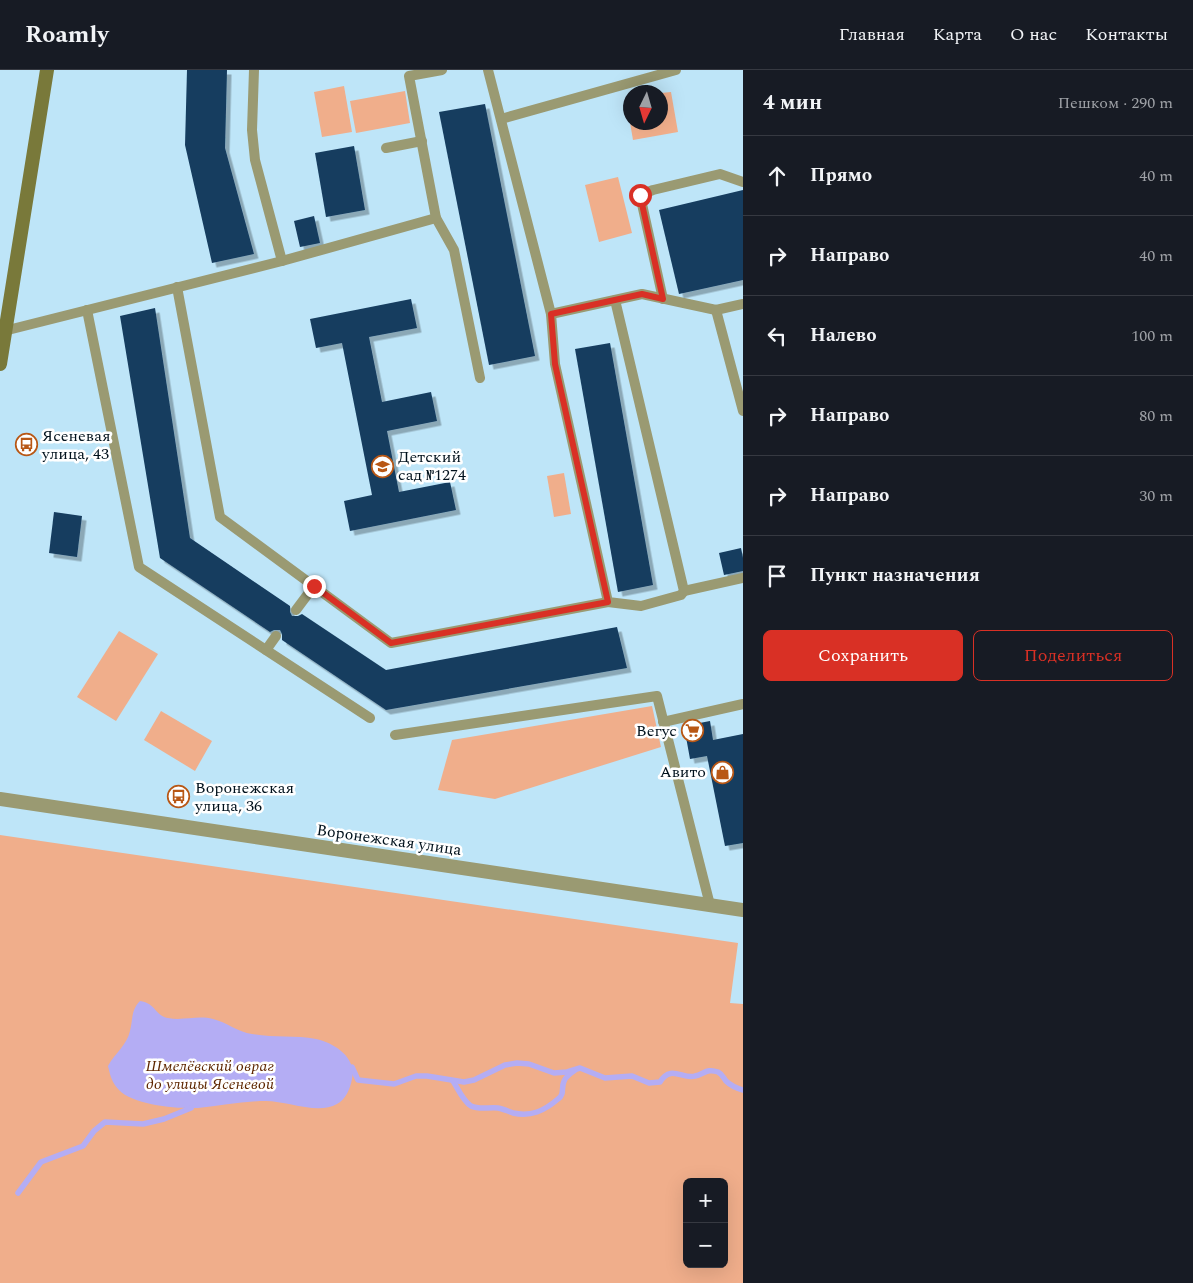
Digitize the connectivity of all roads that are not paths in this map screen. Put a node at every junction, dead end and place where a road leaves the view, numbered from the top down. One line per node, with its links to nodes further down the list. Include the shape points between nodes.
1 (47, 70): 19 (main road)
2 (254, 70): 11 (lane, via 252,130 255,160)
3 (442, 70): 7 (lane, via 409,76)
4 (488, 70): 6 (lane)
5 (676, 70): 6 (lane)
6 (500, 119): 18 (lane)
7 (422, 141): 8 (lane); 10 (lane)
8 (386, 148)
9 (743, 182): 13 (lane, via 720,174 640,195)
10 (436, 218): 11 (lane); 21 (lane, via 454,250)
11 (282, 260): 12 (lane)
12 (177, 287): 16 (lane); 24 (lane, via 220,517)
13 (663, 299): 14 (lane, via 642,294); 17 (lane)
14 (615, 300): 18 (lane); 25 (lane)
15 (743, 304): 17 (lane)
16 (87, 310): 19 (lane); 29 (lane, via 139,567)
17 (716, 310): 22 (lane)
18 (551, 314): 26 (lane, via 555,364)
19 (4, 331): 20 (main road)
20 (0, 364)
21 (480, 378)
22 (743, 411)
23 (743, 578): 25 (lane)
24 (314, 586): 26 (lane, via 391,643); 27 (lane)
25 (684, 591): 26 (lane, via 681,595 640,606)
26 (608, 602)
27 (296, 610)
28 (276, 636): 29 (lane)
29 (266, 650): 31 (lane)
30 (743, 704): 32 (lane)
31 (370, 718)
32 (664, 722): 33 (lane, via 657,696); 35 (lane)
33 (395, 735)
34 (0, 799): 35 (street, Воронежская улица)
35 (710, 905): 36 (street, Воронежская улица)
36 (743, 910)

